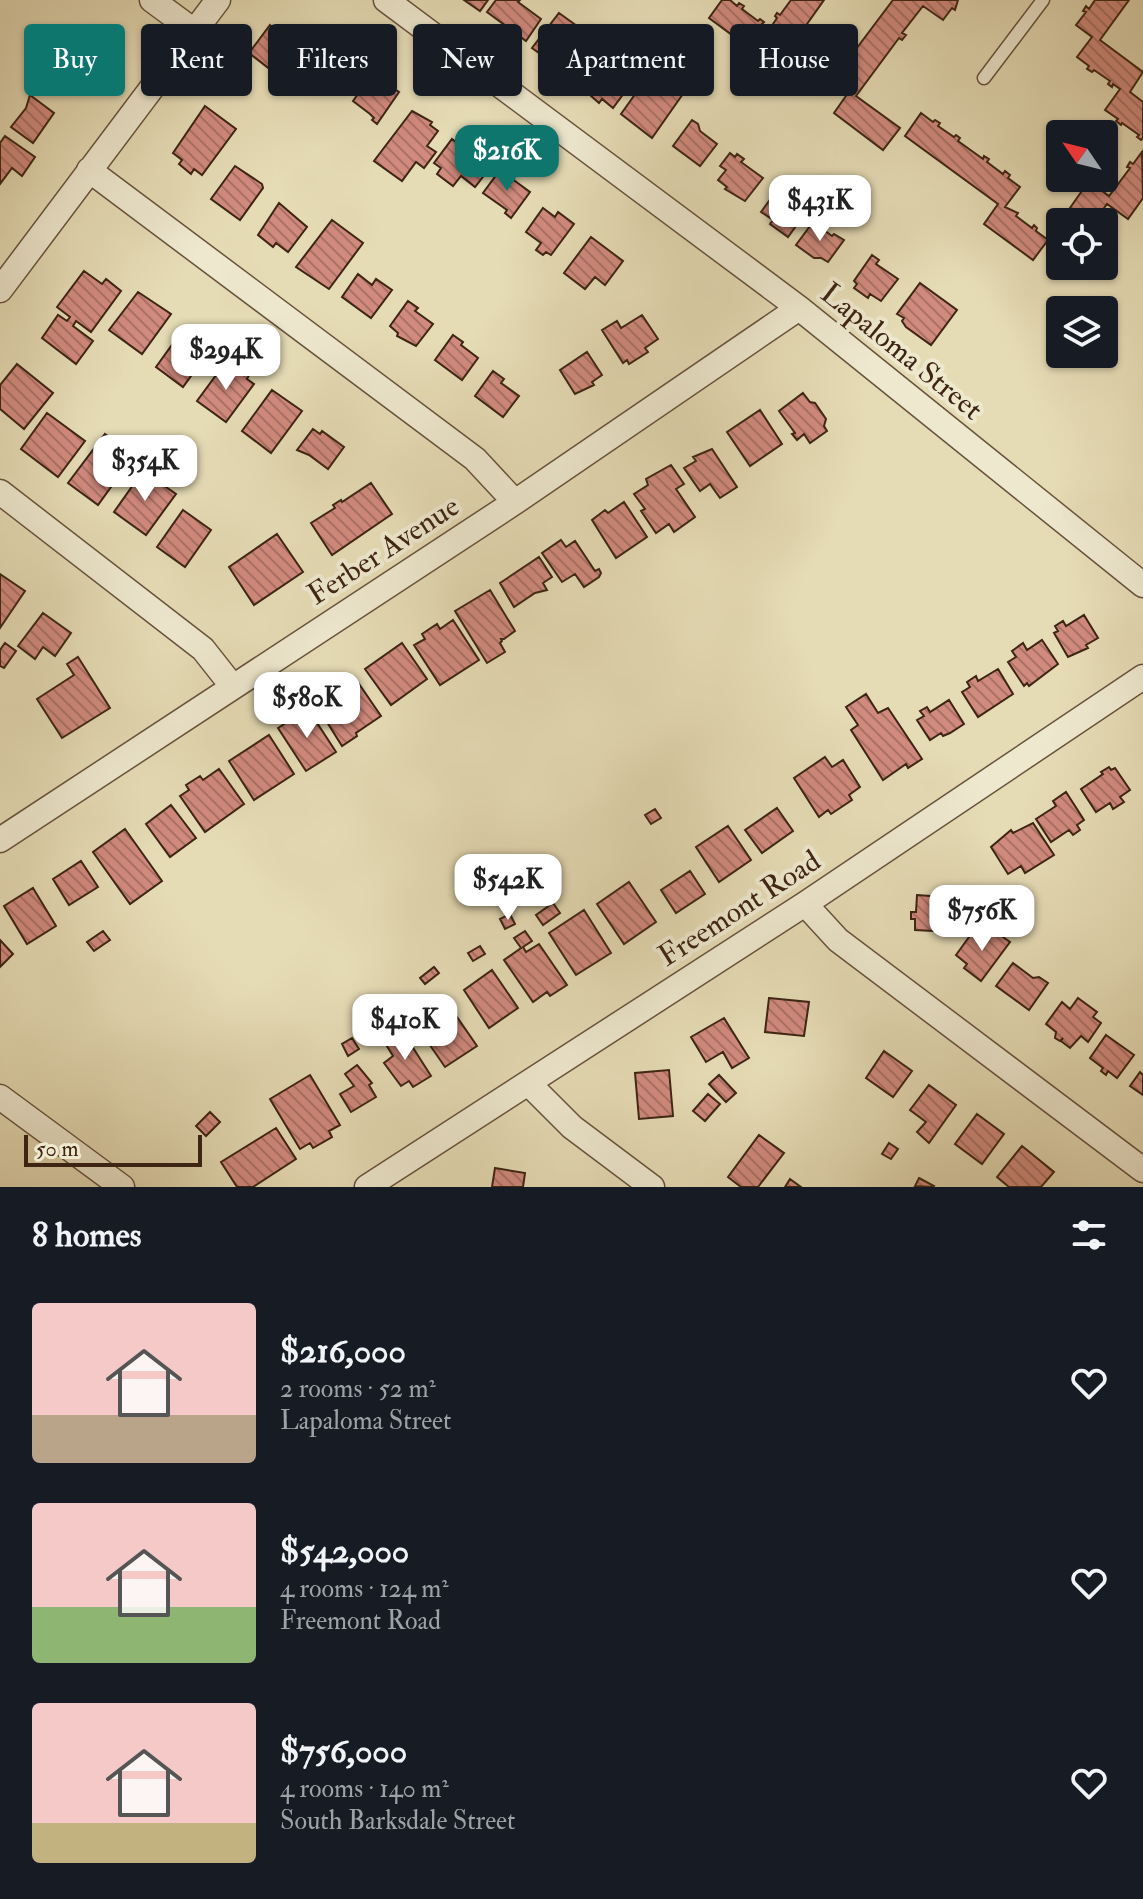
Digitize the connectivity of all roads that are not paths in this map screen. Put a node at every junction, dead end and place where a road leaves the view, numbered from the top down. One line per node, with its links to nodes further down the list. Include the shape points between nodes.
1 (152, 0): 5 (street)
2 (218, 0): 6 (street)
3 (386, 0): 11 (street, Lapaloma Street)
4 (1043, 0): 7 (lane)
5 (185, 24)
6 (199, 24)
7 (984, 78)
8 (145, 96): 9 (street)
9 (89, 170): 10 (street); 13 (street, via 475,459)
10 (0, 290)
11 (799, 308): 13 (street, Ferber Avenue); 14 (street, Lapaloma Street)
12 (0, 492): 16 (street, via 203,649)
13 (515, 502): 16 (street, Ferber Avenue)
14 (1143, 585)
15 (1143, 677): 18 (street, Freemont Road)
16 (233, 687): 17 (street, Ferber Avenue)
17 (0, 840)
18 (805, 904): 19 (street, Freemont Road); 21 (street, via 838,940)
19 (529, 1084): 23 (street, Freemont Road); 24 (street, via 572,1127)
20 (0, 1097): 22 (street)
21 (1143, 1170)
22 (122, 1187)
23 (367, 1187)
24 (652, 1187)

